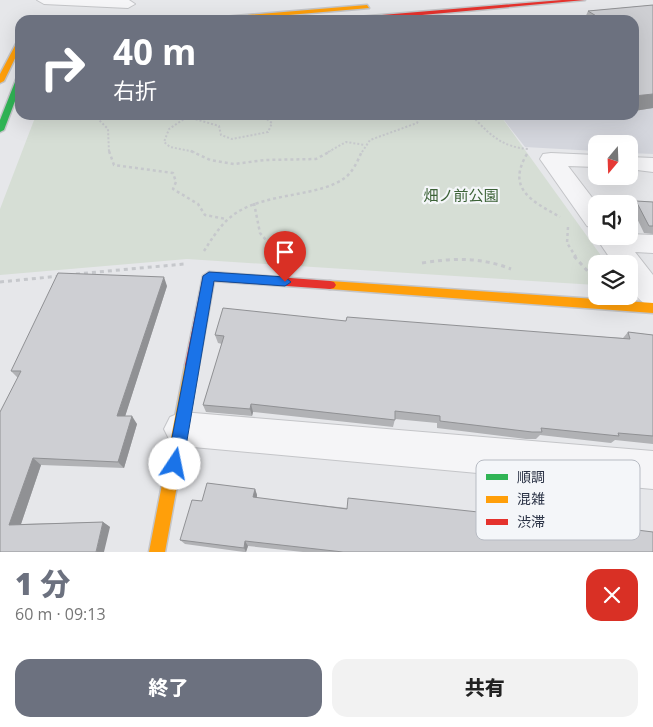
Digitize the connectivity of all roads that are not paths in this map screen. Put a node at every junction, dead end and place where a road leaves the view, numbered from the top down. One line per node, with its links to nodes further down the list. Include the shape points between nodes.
1 (44, 0): 4 (street)
2 (448, 0): 6 (main road)
3 (582, 0): 7 (main road)
4 (135, 2): 5 (street)
5 (97, 15)
6 (270, 15)
7 (405, 15)
8 (7, 42): 9 (main road)
9 (15, 42)
10 (15, 52): 11 (main road)
11 (0, 81)
12 (15, 92): 13 (main road)
13 (0, 130)
14 (588, 161): 17 (street, via 551,159)
15 (638, 164): 16 (street)
16 (653, 165)
17 (588, 209)
18 (638, 242): 19 (street)
19 (653, 244)
20 (615, 245): 21 (street)
21 (653, 296)
22 (653, 308): 23 (main road, via 209,276)
23 (182, 429): 24 (street); 27 (main road)
24 (538, 460)
25 (640, 469): 26 (street)
26 (653, 470)
27 (158, 552)

